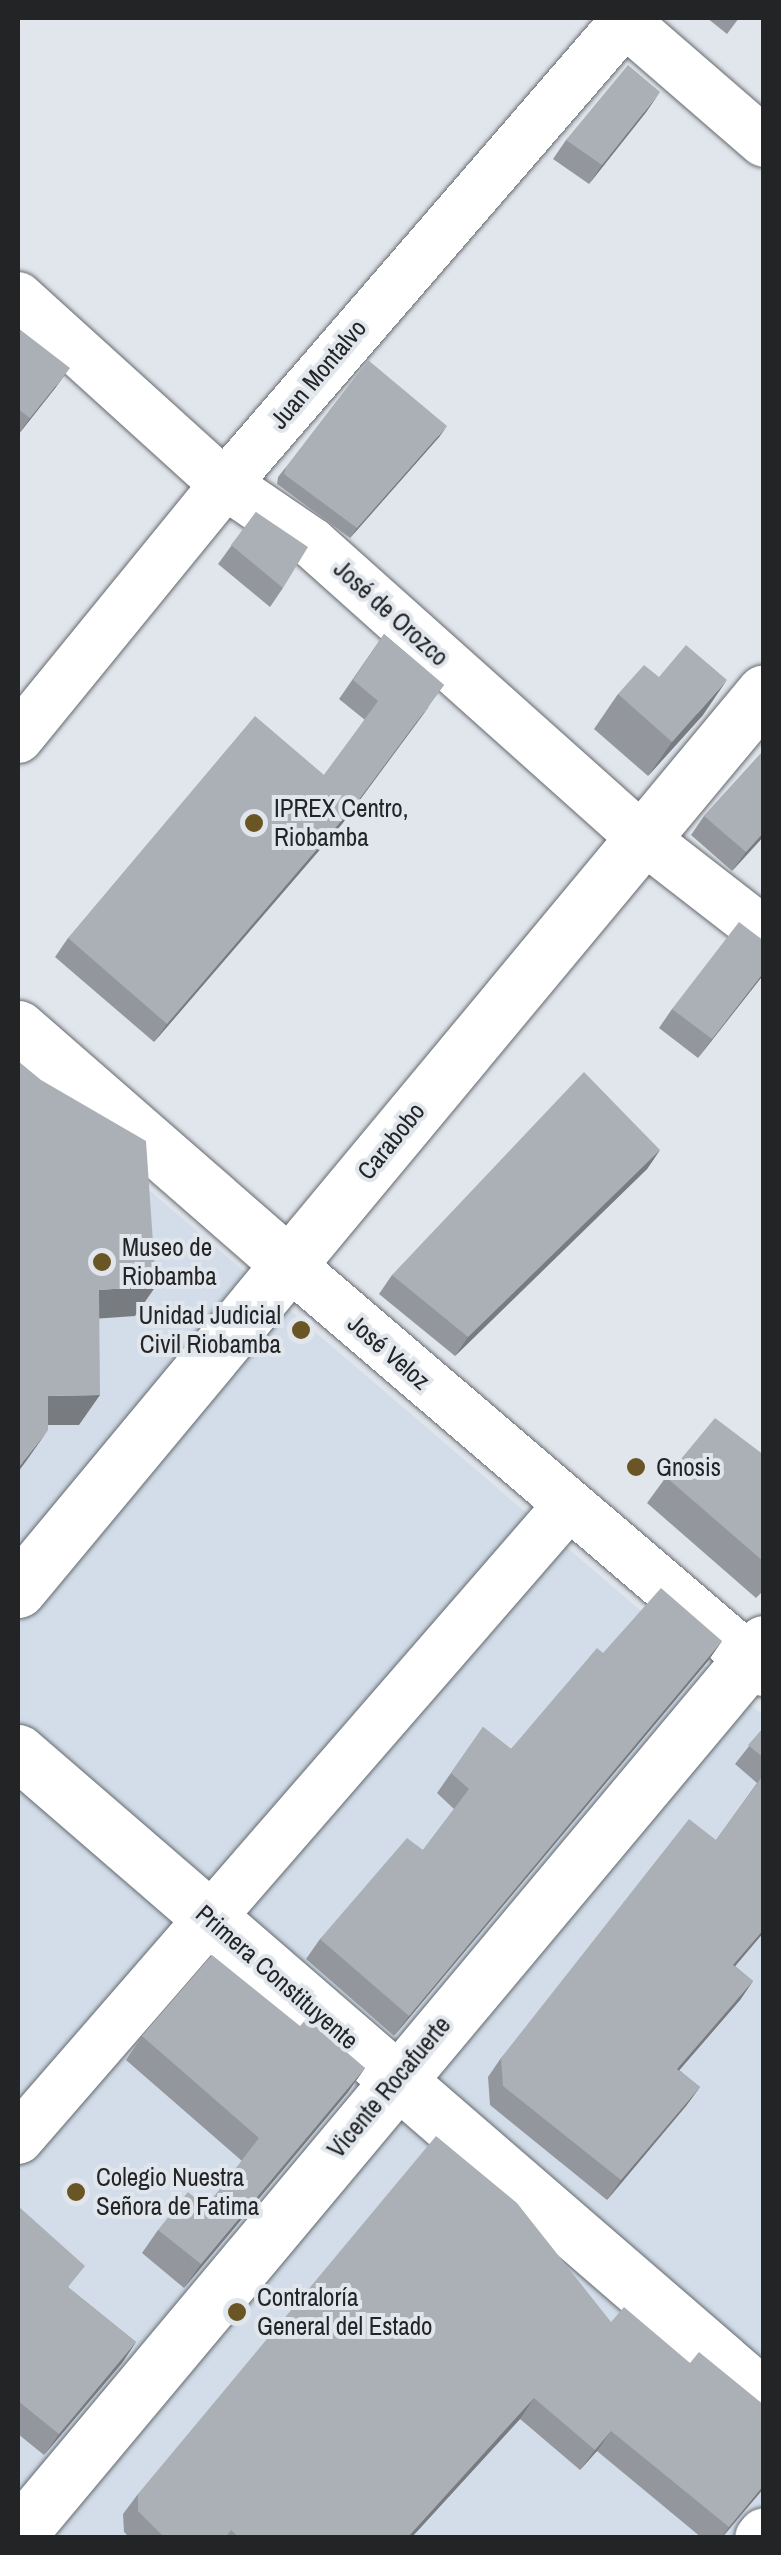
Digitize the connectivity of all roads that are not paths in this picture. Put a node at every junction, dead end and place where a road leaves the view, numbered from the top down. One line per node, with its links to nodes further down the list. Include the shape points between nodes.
1 (624, 19): 2 (street); 4 (street, Juan Montalvo)
2 (764, 142)
3 (18, 297): 4 (street, José de Orozco)
4 (225, 484): 6 (street, Juan Montalvo); 7 (street, José de Orozco, via 312,543)
5 (764, 692): 7 (main road, Carabobo)
6 (18, 738)
7 (639, 835): 8 (street, José de Orozco); 10 (main road, Carabobo)
8 (764, 932)
9 (18, 1028): 10 (main road, José Veloz)
10 (290, 1266): 11 (street, José Veloz); 12 (main road, Carabobo)
11 (567, 1507): 13 (street, José Veloz); 15 (street)
12 (18, 1590)
13 (759, 1658): 16 (main road, Vicente Rocafuerte)
14 (18, 1752): 15 (main road, Primera Constituyente)
15 (208, 1918): 16 (main road, Primera Constituyente); 17 (street)
16 (395, 2079): 18 (main road, Primera Constituyente); 19 (main road, Vicente Rocafuerte)
17 (18, 2139)
18 (764, 2397)
19 (30, 2524)

